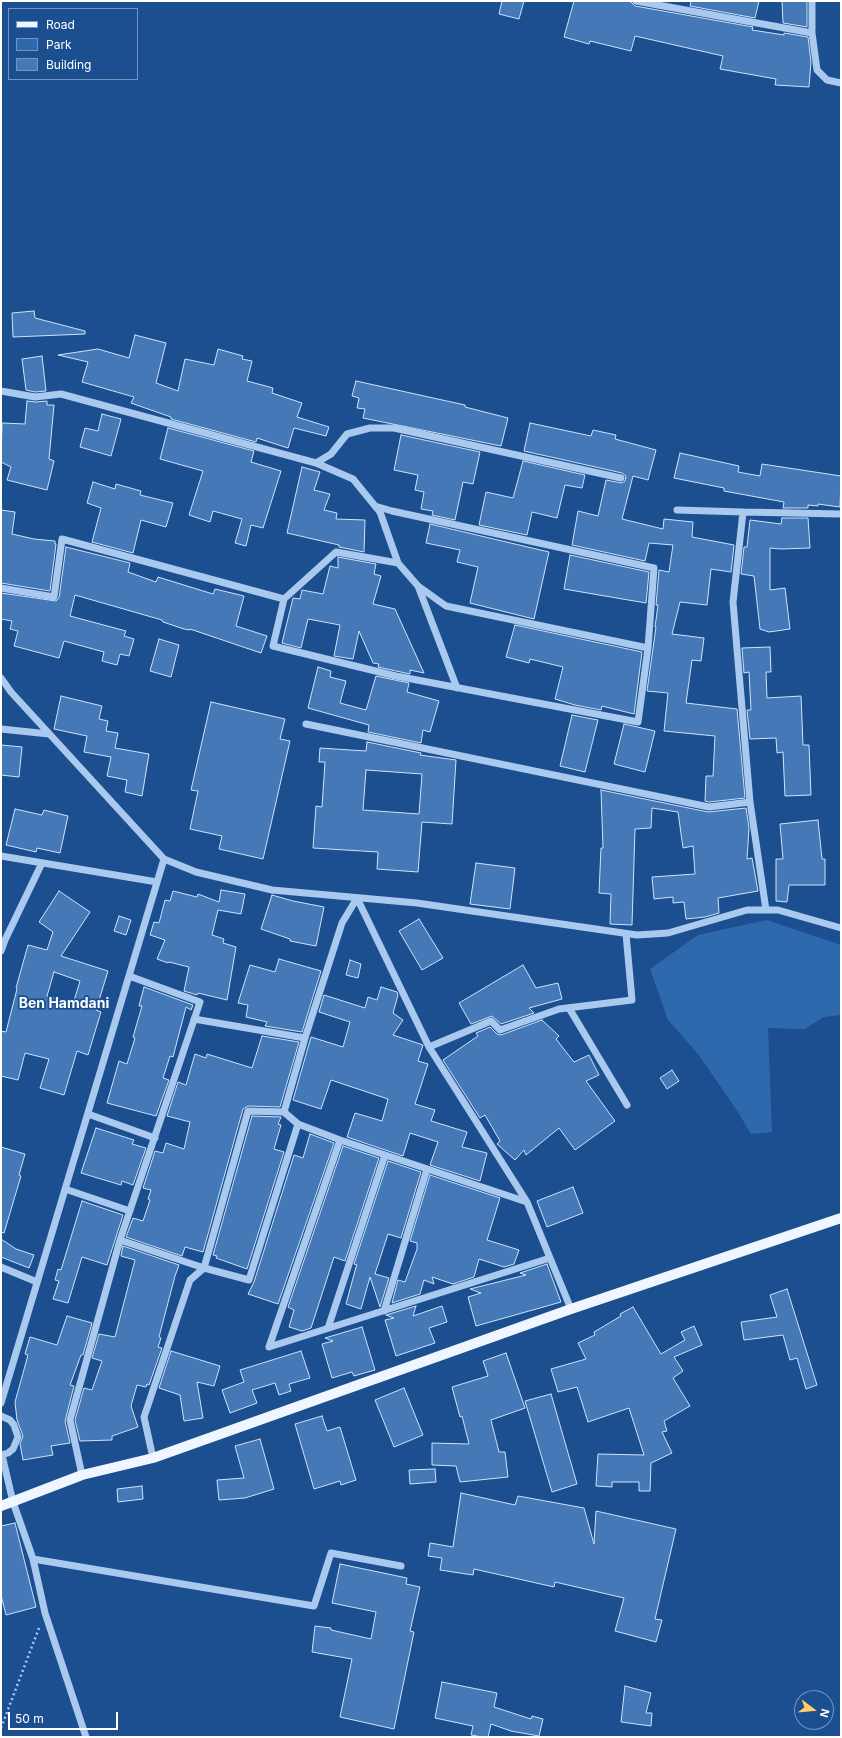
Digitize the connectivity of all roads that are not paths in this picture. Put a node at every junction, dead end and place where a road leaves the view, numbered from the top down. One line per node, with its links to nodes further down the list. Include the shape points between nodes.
1 (636, 1): 3 (street)
2 (812, 1): 3 (street)
3 (812, 33): 4 (street, via 817,70 827,80)
4 (841, 83)
5 (1, 391): 6 (street, via 35,397 61,394)
6 (316, 463): 7 (street, via 331,454 347,434 370,428 394,428); 8 (street, via 353,479)
7 (621, 478)
8 (375, 506): 12 (street, via 380,512); 16 (street, via 654,568)
9 (677, 510): 10 (street)
10 (743, 512): 11 (street); 22 (street, via 733,602)
11 (841, 514)
12 (398, 563): 13 (street); 15 (street, via 336,552)
13 (418, 586): 16 (street, via 446,606); 18 (street)
14 (1, 588): 15 (street, via 54,598 62,539)
15 (284, 599): 18 (street, via 273,646)
16 (648, 648): 18 (street, via 638,722)
17 (1, 678): 21 (street)
18 (457, 688)
19 (306, 724): 22 (street, via 709,807)
20 (1, 729): 21 (street)
21 (49, 734): 24 (street)
22 (750, 802): 28 (street)
23 (1, 856): 25 (street)
24 (164, 859): 26 (street); 27 (street, via 196,872 272,890)
25 (42, 863): 26 (street); 31 (street)
26 (157, 882): 33 (street)
27 (357, 898): 30 (street, via 417,903); 36 (street, via 342,923); 37 (street)
28 (766, 910): 29 (street, via 778,910); 30 (street, via 747,910 668,933)
29 (841, 928)
30 (626, 934): 34 (street, via 632,1000)
31 (3, 940): 32 (street)
32 (1, 951)
33 (129, 976): 35 (street, via 200,1002); 40 (street)
34 (569, 1008): 37 (street, via 559,1009 500,1030 491,1021); 38 (street)
35 (194, 1020): 36 (street); 42 (street)
36 (305, 1038): 39 (street)
37 (429, 1047): 47 (street)
38 (627, 1104)
39 (284, 1112): 41 (street); 53 (street, via 248,1111)
40 (88, 1114): 42 (street); 46 (street)
41 (298, 1124): 43 (street); 53 (street, via 249,1280)
42 (154, 1138): 48 (street)
43 (340, 1140): 44 (street); 57 (street, via 269,1347)
44 (385, 1155): 45 (street); 57 (street)
45 (427, 1169): 47 (street); 56 (street)
46 (65, 1189): 48 (street); 54 (street)
47 (527, 1202): 51 (street)
48 (130, 1211): 50 (street)
49 (841, 1218): 55 (main road)
50 (120, 1240): 53 (street); 62 (street, via 70,1420)
51 (550, 1258): 55 (street); 56 (street)
52 (1, 1267): 54 (street)
53 (204, 1268): 61 (street, via 190,1280 144,1417)
54 (37, 1282): 58 (street)
55 (571, 1309): 61 (main road)
56 (384, 1311): 57 (street)
57 (328, 1328)
58 (1, 1403)
59 (1, 1416): 60 (street, via 14,1424 18,1437 13,1449)
60 (2, 1455): 63 (street)
61 (154, 1458): 62 (main road)
62 (82, 1475): 63 (main road)
63 (13, 1502): 64 (main road); 65 (street)
64 (1, 1506)
65 (33, 1559): 66 (street, via 314,1606 330,1553); 67 (street, via 45,1613)
66 (401, 1566)
67 (86, 1737)

